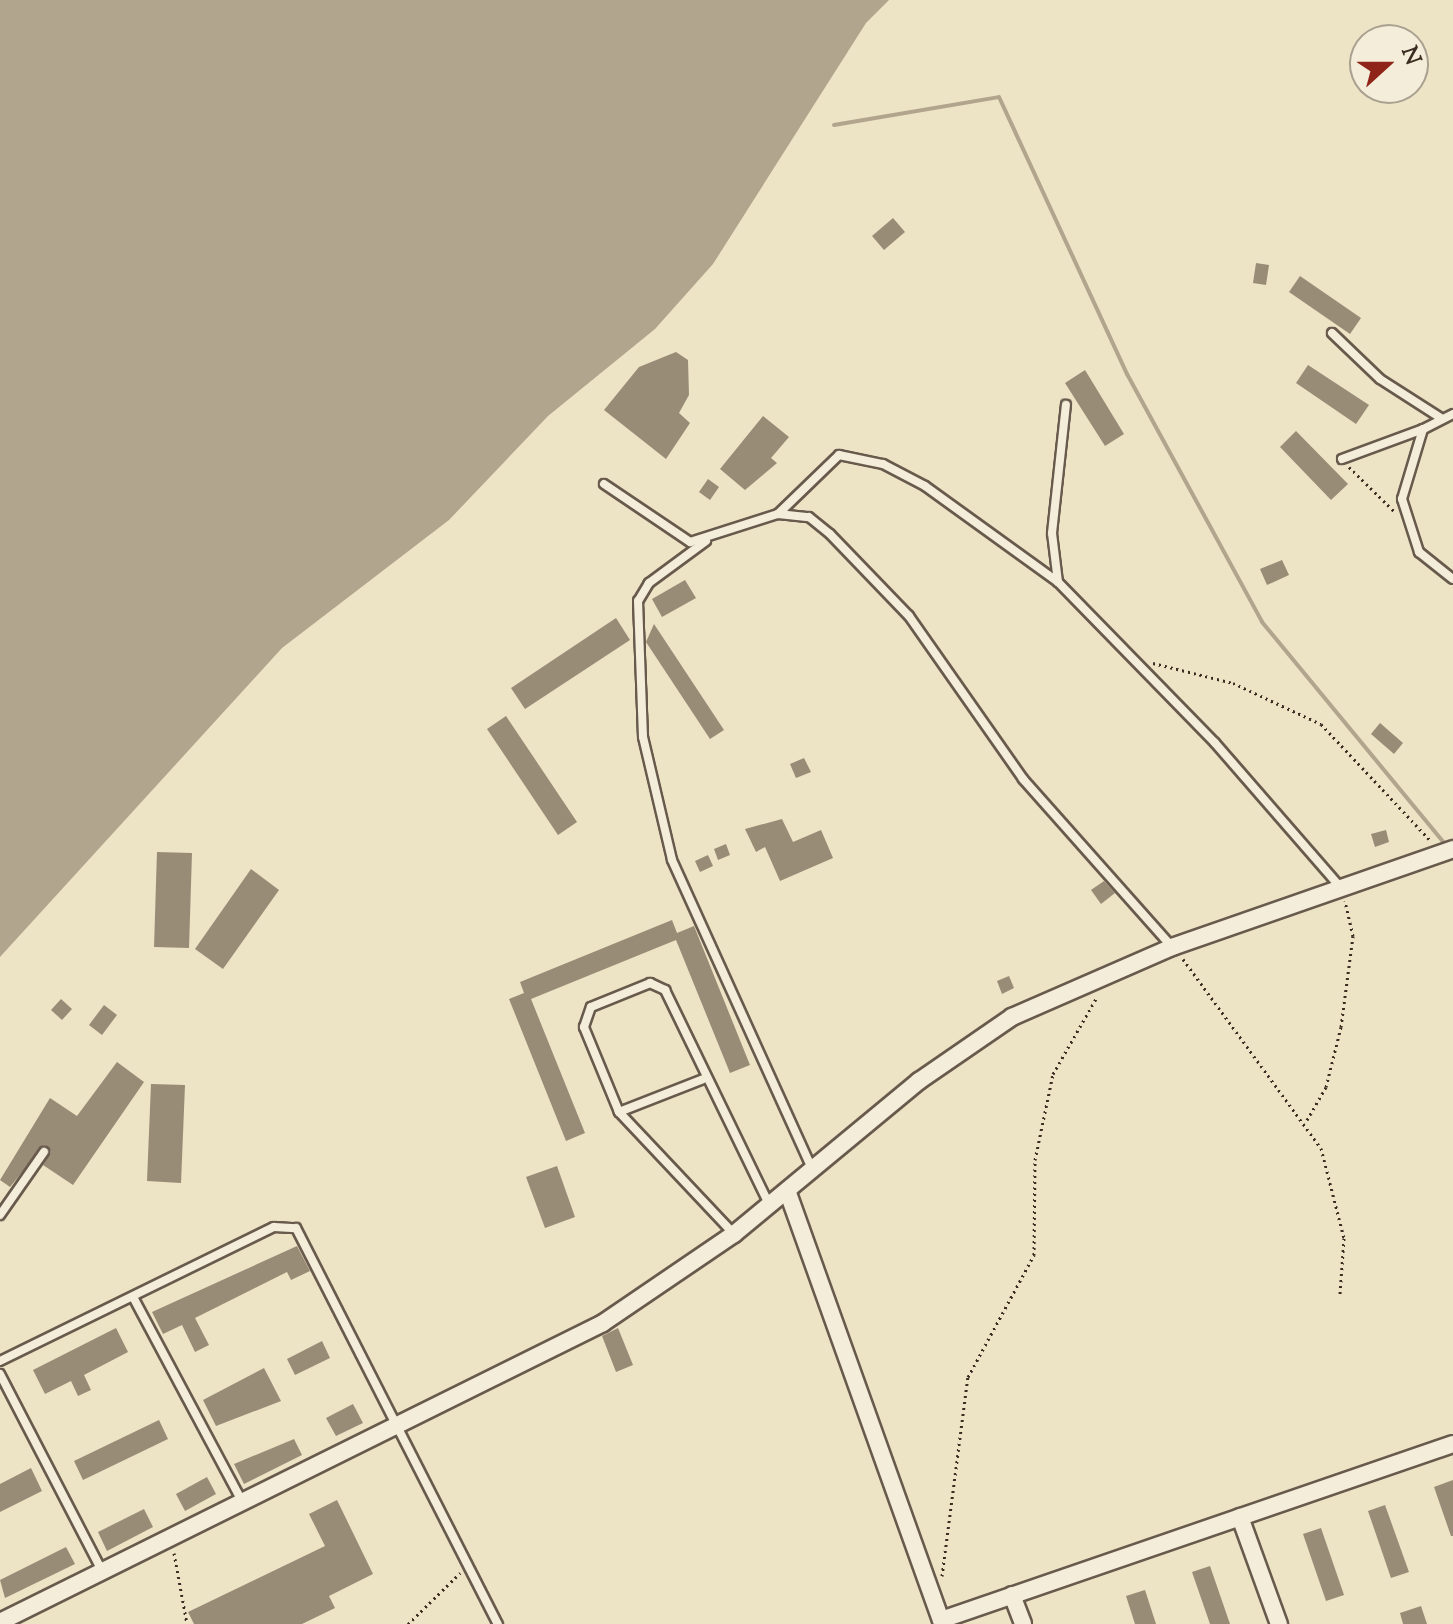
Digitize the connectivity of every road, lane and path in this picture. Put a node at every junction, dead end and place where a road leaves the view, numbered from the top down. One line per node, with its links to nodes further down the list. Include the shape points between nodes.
1 (1332, 333): 4 (lane, via 1380,379)
2 (1066, 405): 12 (lane, via 1052,533)
3 (1453, 414): 4 (lane)
4 (1441, 418): 5 (lane)
5 (1423, 429): 6 (lane); 9 (lane, via 1404,481)
6 (1342, 459): 9 (path, via 1378,501)
7 (604, 484): 10 (lane, via 681,538)
8 (778, 514): 10 (lane); 12 (lane, via 825,463 853,454 925,486); 16 (lane, via 809,517 866,565 1023,779)
9 (1405, 519): 11 (lane, via 1419,552)
10 (707, 541): 22 (lane, via 649,583 638,601 643,737 672,860)
11 (1453, 579)
12 (1058, 582): 13 (lane)
13 (1135, 659): 14 (path, via 1233,683 1315,721); 15 (lane)
14 (1447, 851): 15 (street)
15 (1342, 890): 16 (street); 20 (path, via 1353,936 1348,986 1326,1087)
16 (1172, 947): 17 (street); 20 (path)
17 (1107, 975): 22 (street, via 1012,1017 919,1081); 38 (path, via 1053,1074 1035,1160 1034,1255 968,1377)
18 (703, 1079): 19 (lane); 19 (lane, via 668,995 650,983 584,1016); 24 (lane)
19 (619, 1112): 26 (lane)
20 (1307, 1120): 27 (path, via 1344,1238)
21 (44, 1152): 25 (lane)
22 (814, 1172): 23 (street)
23 (788, 1193): 24 (street); 41 (street)
24 (769, 1204): 26 (street)
25 (0, 1215)
26 (734, 1234): 31 (street, via 603,1323)
27 (1340, 1294)
28 (133, 1297): 29 (lane); 31 (lane, via 291,1225); 33 (lane)
29 (0, 1361)
30 (0, 1374): 37 (lane)
31 (400, 1424): 33 (street); 36 (lane)
32 (1453, 1444): 34 (street)
33 (243, 1502): 35 (street)
34 (1240, 1517): 39 (street); 46 (street)
35 (171, 1537): 37 (street); 42 (path)
36 (469, 1565): 43 (path); 44 (lane)
37 (103, 1571): 40 (street)
38 (941, 1579)
39 (1012, 1595): 41 (street); 45 (street)
40 (0, 1622)
41 (942, 1622)
42 (187, 1624)
43 (408, 1624)
44 (498, 1624)
45 (1023, 1624)
46 (1279, 1624)

